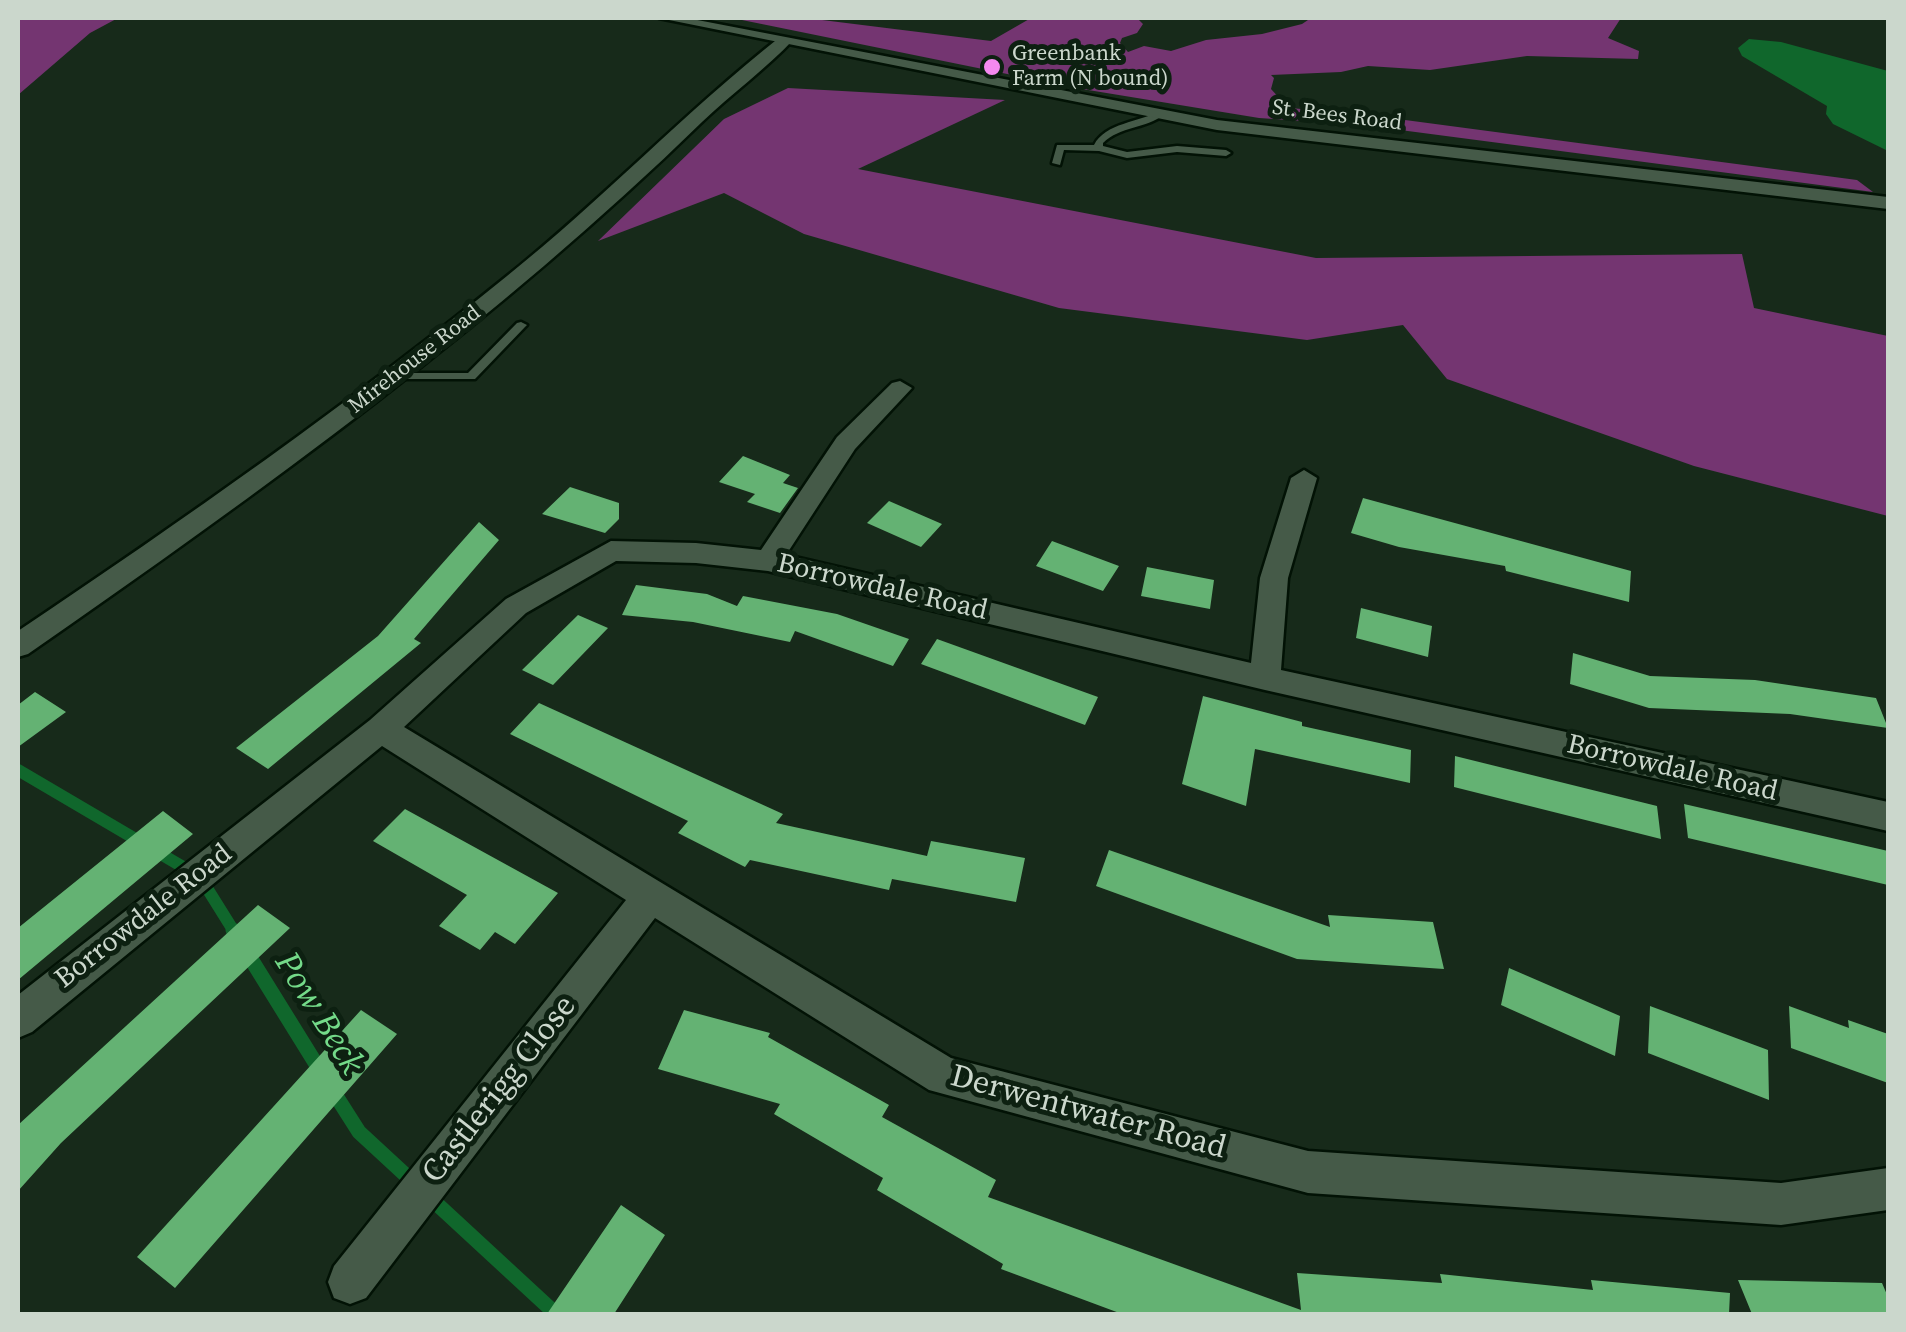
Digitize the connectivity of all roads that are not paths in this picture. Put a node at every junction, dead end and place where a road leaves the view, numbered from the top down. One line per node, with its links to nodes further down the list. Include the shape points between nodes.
1 (666, 18): 2 (street, St. Bees Road)
2 (785, 40): 3 (street, St. Bees Road); 9 (street, Mirehouse Road, via 730,83 584,223)
3 (1161, 114): 4 (lane, via 1106,134); 7 (street, St. Bees Road)
4 (1099, 148): 5 (lane, via 1128,155); 6 (lane, via 1060,147)
5 (1226, 153)
6 (1057, 163)
7 (1888, 203)
8 (522, 324): 9 (lane, via 471,377)
9 (397, 376): 13 (street, Mirehouse Road)
10 (900, 388): 12 (street, via 846,443)
11 (1304, 478): 14 (street, via 1274,578)
12 (768, 561): 14 (street, Borrowdale Road); 15 (street, Borrowdale Road, via 610,551 516,606)
13 (18, 646)
14 (1266, 678): 16 (street, Borrowdale Road)
15 (381, 728): 17 (street, Derwentwater Road); 18 (street, Borrowdale Road)
16 (1888, 817)
17 (650, 897): 19 (street, Derwentwater Road, via 943,1076 1308,1172 1780,1204); 20 (street, Castlerigg Close)
18 (18, 1019)
19 (1888, 1188)
20 (350, 1282)

